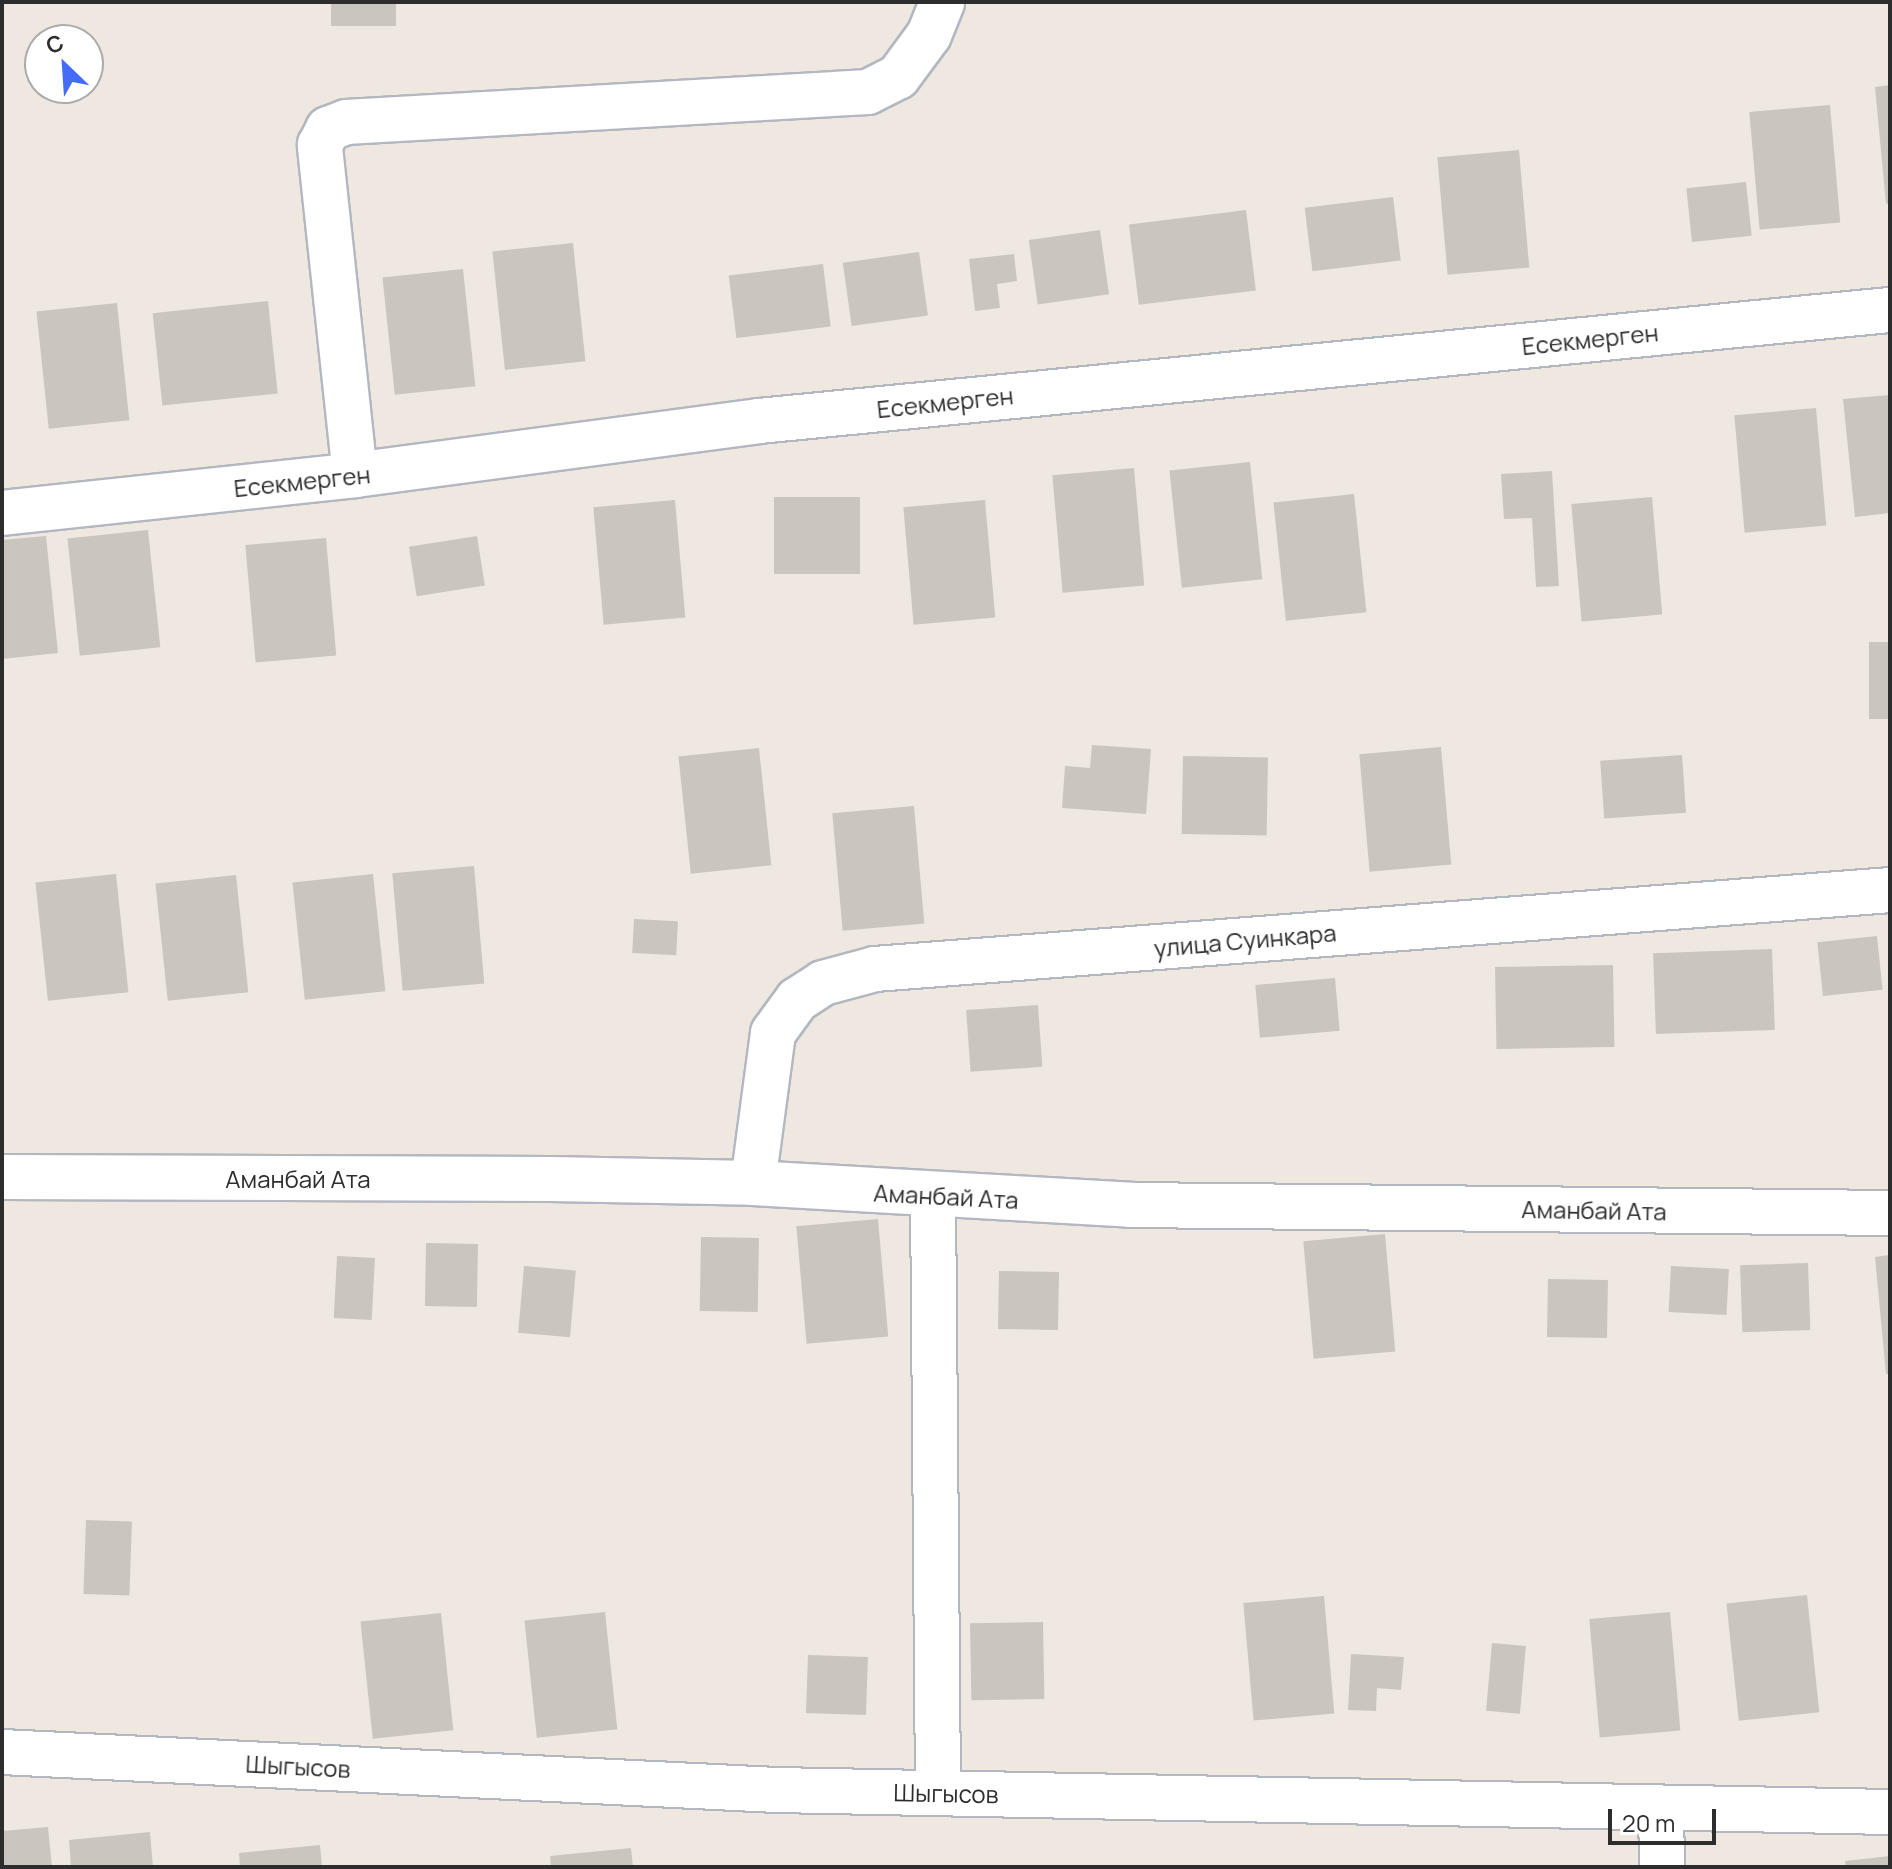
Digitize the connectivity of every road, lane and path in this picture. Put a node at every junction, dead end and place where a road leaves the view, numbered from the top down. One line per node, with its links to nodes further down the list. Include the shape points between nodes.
1 (942, 2): 3 (street, via 929,35 898,77 868,92 346,122 328,129 320,145)
2 (1890, 310): 3 (street, Eсекмерген, via 759,421)
3 (355, 475): 4 (street, Eсекмерген)
4 (2, 513)
5 (1890, 890): 7 (street, улица Суинкара, via 875,969 823,983 797,1000 773,1033)
6 (2, 1177): 7 (street, Аманбай Ата)
7 (753, 1183): 8 (street, Аманбай Ата)
8 (933, 1195): 9 (street, Аманбай Ата, via 1130,1205); 11 (street)
9 (1890, 1213)
10 (2, 1752): 11 (street, Шыгысов, via 775,1790)
11 (938, 1793): 12 (street, Шыгысов)
12 (1661, 1808): 13 (street, Шыгысов); 14 (street)
13 (1890, 1812)
14 (1662, 1867)

